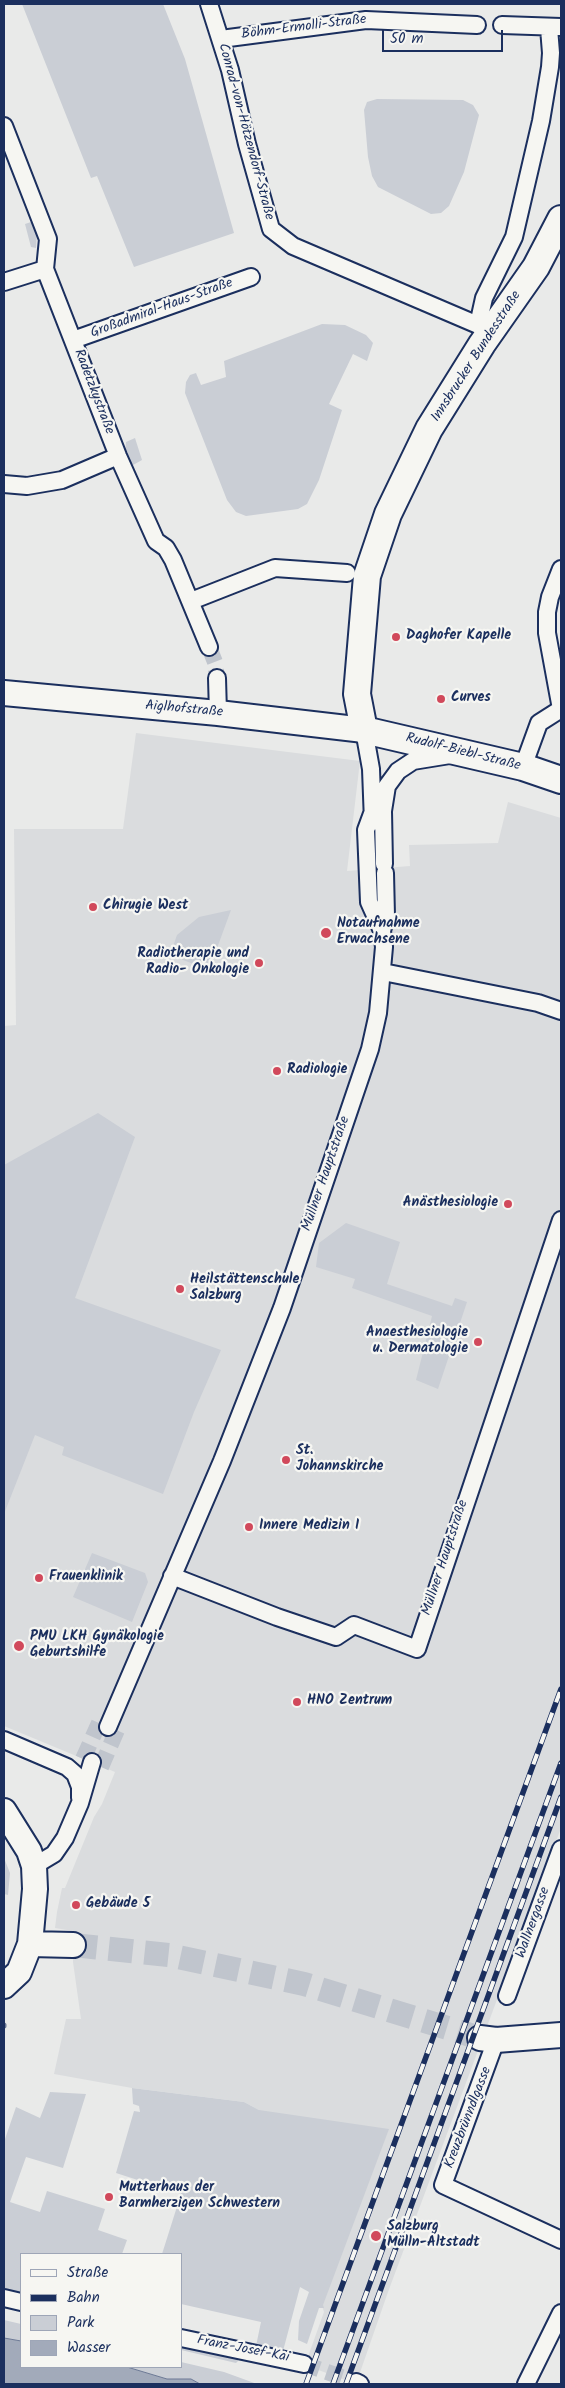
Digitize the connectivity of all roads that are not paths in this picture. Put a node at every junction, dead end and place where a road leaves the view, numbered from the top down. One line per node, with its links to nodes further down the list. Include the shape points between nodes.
1 (209, 4): 5 (street, Conrad-von-Hötzendorf-Straße)
2 (477, 25): 5 (street, Böhm-Ermolli-Straße, via 366,20)
3 (502, 25): 4 (street)
4 (555, 27): 11 (street, Innsbrucker Bundesstraße, via 540,121 514,237 484,298)
5 (221, 39): 11 (street, Conrad-von-Hötzendorf-Straße, via 271,229 293,246)
6 (4, 126): 8 (street, Radetzkystraße, via 48,239)
7 (561, 219): 11 (main road, Innsbrucker Bundesstraße, via 536,267)
8 (45, 269): 10 (street); 12 (street, Radetzkystraße)
9 (251, 277): 12 (street, Großadmiral-Haus-Straße)
10 (4, 282)
11 (484, 329): 23 (main road, Innsbrucker Bundesstraße, via 429,429 388,514 367,576 357,694)
12 (73, 340): 13 (street, Radetzkystraße)
13 (118, 456): 14 (street, via 62,480 27,486); 17 (street, Radetzkystraße, via 156,541 166,548)
14 (4, 484)
15 (561, 569): 21 (street, via 547,612 548,642)
16 (347, 573): 17 (street, via 275,568)
17 (192, 601): 18 (street, Radetzkystraße)
18 (209, 647)
19 (217, 678): 22 (street)
20 (4, 693): 22 (street, Aiglhofstraße)
21 (561, 709): 25 (street, via 539,723)
22 (218, 713): 23 (street, Aiglhofstraße)
23 (364, 730): 24 (main road, Rudolf-Biebl-Straße); 27 (street, Müllner Hauptstraße, via 371,769)
24 (464, 753): 25 (main road, Rudolf-Biebl-Straße); 28 (street, Müllner Hauptstraße, via 413,761 392,777 387,786 383,811)
25 (523, 767): 26 (main road, Rudolf-Biebl-Straße)
26 (561, 780)
27 (373, 811): 28 (street, Müllner Hauptstraße); 29 (street, Müllner Hauptstraße, via 366,830 369,902)
28 (380, 868): 29 (street, Müllner Hauptstraße, via 386,916)
29 (380, 924): 30 (street, Müllner Hauptstraße)
30 (383, 972): 31 (street, via 538,1003); 33 (street, Müllner Hauptstraße, via 370,1049 282,1308 222,1461)
31 (561, 1011)
32 (561, 1220): 33 (street, Müllner Hauptstraße, via 417,1649 354,1626 336,1636)
33 (172, 1576): 34 (street, Müllner Hauptstraße)
34 (108, 1727)
35 (4, 1740): 36 (street)
36 (67, 1767): 37 (street, via 75,1774 80,1787); 37 (street, via 92,1763)
37 (80, 1803): 40 (street, via 65,1838 54,1854)
38 (4, 1811): 40 (street, via 20,1834)
39 (561, 1849): 44 (street, Wallnergasse)
40 (34, 1866): 41 (street)
41 (30, 1944): 42 (street); 43 (street, via 18,1972)
42 (73, 1945)
43 (4, 1986)
44 (507, 1996)
45 (561, 2035): 46 (street)
46 (488, 2039): 47 (street, Kreuzbrünndlgasse, via 444,2185)
47 (561, 2240)
48 (4, 2298): 49 (street)
49 (20, 2302)
50 (561, 2313): 53 (street)
51 (182, 2338): 52 (street, Franz-Josef-Kai)
52 (304, 2364)
53 (526, 2384)

